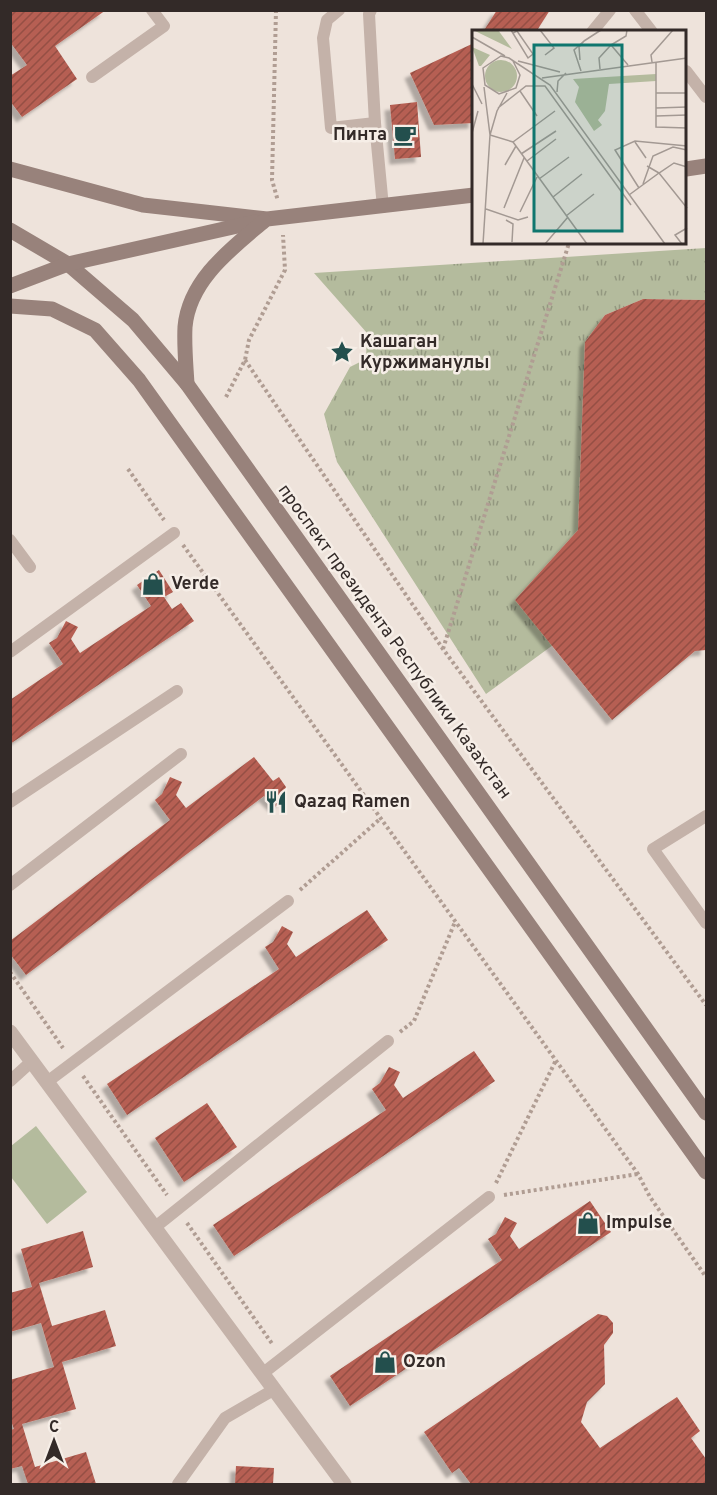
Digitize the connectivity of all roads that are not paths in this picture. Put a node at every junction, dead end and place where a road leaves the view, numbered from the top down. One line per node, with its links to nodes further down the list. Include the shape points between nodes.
1 (152, 10): 9 (lane, via 164,26)
2 (339, 10): 11 (lane, via 327,21 323,38 331,128)
3 (371, 10): 11 (lane)
4 (610, 10): 6 (lane)
5 (635, 10): 7 (lane)
6 (594, 30)
7 (650, 30)
8 (687, 72): 10 (lane)
9 (92, 77)
10 (706, 97)
11 (375, 123): 16 (lane)
12 (706, 166): 13 (main road)
13 (687, 169)
14 (10, 170): 17 (main road, via 143,205)
15 (472, 195): 16 (main road)
16 (382, 207): 17 (main road)
17 (267, 219): 19 (main road); 22 (main road, via 221,259 199,285 185,326)
18 (10, 230): 19 (main road, проспект президента Республики Казахстан)
19 (68, 264): 20 (main road); 22 (main road, проспект президента Республики Казахстан, via 133,320)
20 (10, 286)
21 (10, 306): 40 (main road, via 52,309 94,330 139,380)
22 (187, 384): 39 (main road, проспект президента Республики Казахстан)
23 (174, 533): 26 (lane)
24 (10, 540): 25 (lane)
25 (30, 567)
26 (10, 652)
27 (177, 690): 29 (lane)
28 (181, 754): 31 (lane)
29 (10, 802)
30 (706, 816): 33 (lane, via 653,849)
31 (10, 885)
32 (288, 901): 38 (lane)
33 (706, 923)
34 (10, 1032): 36 (street)
35 (388, 1041): 42 (lane)
36 (31, 1062): 37 (lane); 38 (street)
37 (10, 1081)
38 (47, 1082): 42 (street)
39 (706, 1113)
40 (706, 1172)
41 (489, 1197): 43 (lane)
42 (154, 1228): 43 (street)
43 (262, 1374): 44 (street)
44 (275, 1389): 45 (lane, via 225,1418); 46 (street)
45 (178, 1485)
46 (344, 1485)

